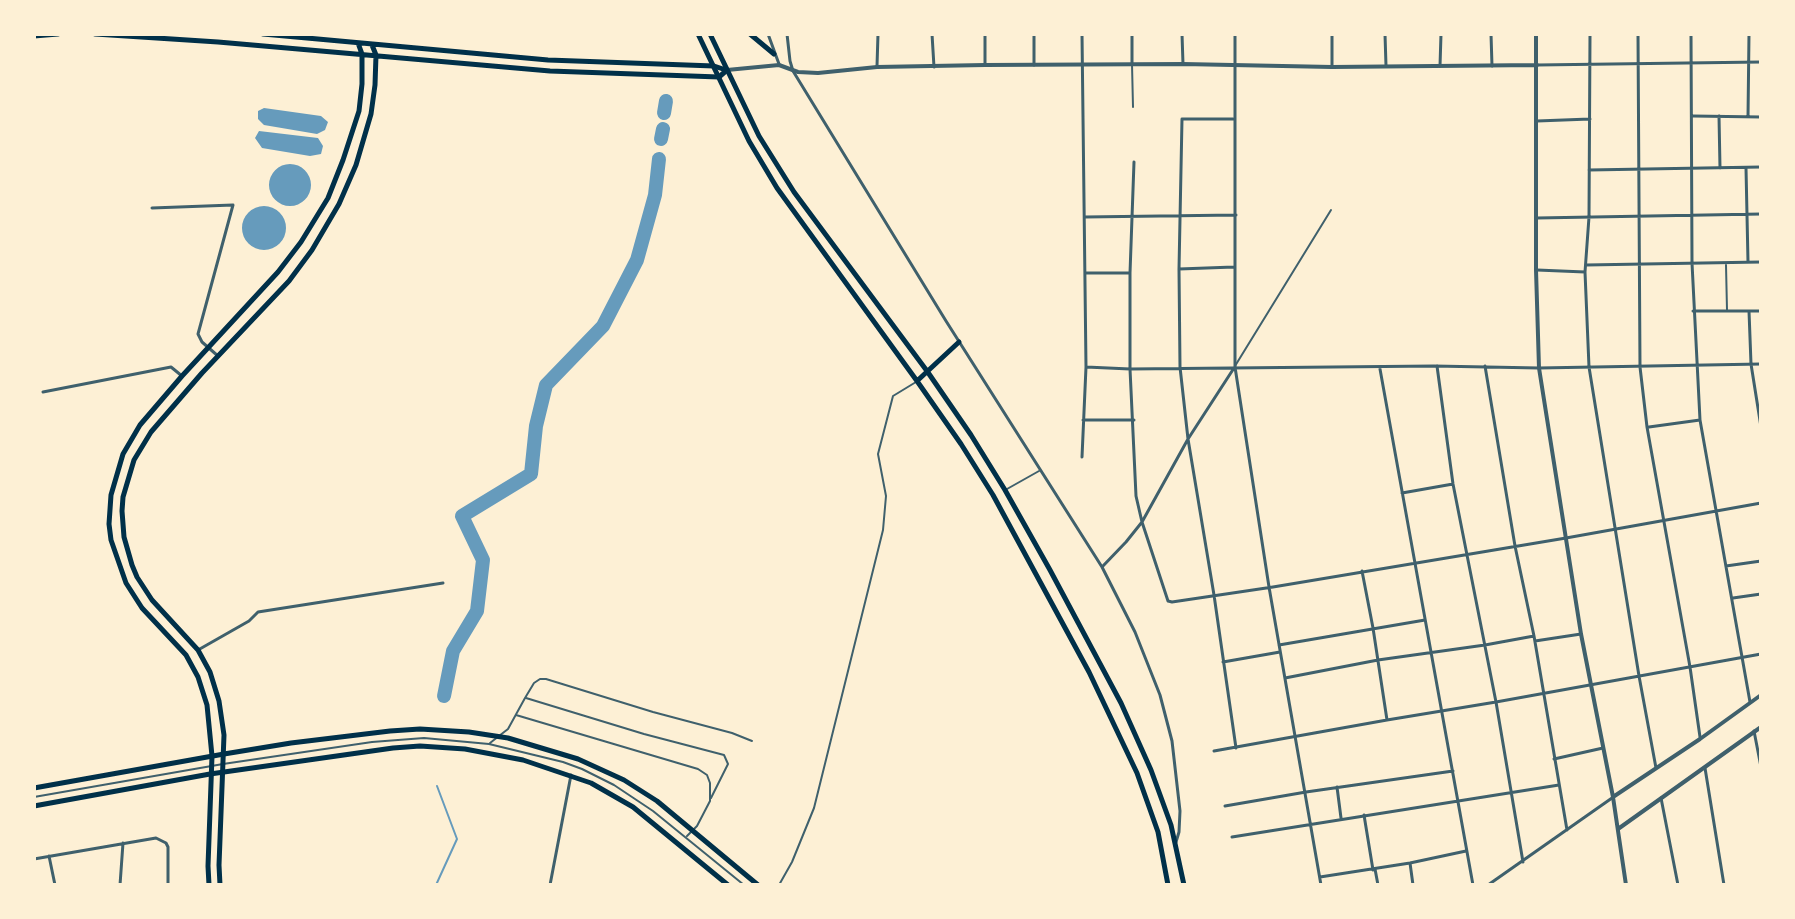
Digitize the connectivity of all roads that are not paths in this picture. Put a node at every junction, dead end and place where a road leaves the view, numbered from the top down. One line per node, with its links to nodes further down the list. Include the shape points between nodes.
1 (58, 34): 30 (main road)
2 (95, 34): 29 (main road)
3 (219, 34): 31 (main road)
4 (263, 34): 32 (main road)
5 (354, 34): 32 (street)
6 (367, 34): 33 (street)
7 (698, 34): 49 (main road)
8 (710, 34): 57 (main road)
9 (750, 34): 35 (main road)
10 (768, 34): 35 (street)
11 (787, 34): 58 (street)
12 (878, 34): 54 (street)
13 (932, 34): 55 (street)
14 (985, 34): 46 (street)
15 (1034, 34): 47 (street)
16 (1082, 34): 40 (street)
17 (1132, 34): 41 (street)
18 (1182, 34): 42 (street)
19 (1235, 34): 50 (street)
20 (1332, 34): 56 (street)
21 (1385, 34): 51 (street)
22 (1441, 34): 52 (street)
23 (1491, 34): 53 (street)
24 (1536, 34): 48 (street)
25 (1590, 34): 43 (street)
26 (1638, 34): 44 (street)
27 (1691, 34): 39 (street)
28 (1749, 34): 37 (street)
29 (123, 35): 31 (main road)
30 (34, 36)
31 (218, 42): 34 (main road)
32 (358, 43): 33 (main road); 34 (main road)
33 (372, 45): 36 (main road); 49 (main road, via 548,60)
34 (362, 54): 36 (main road); 108 (main road, via 359,111 328,198 278,272)
35 (774, 54): 45 (street)
36 (376, 55): 59 (main road, via 550,71); 109 (main road, via 371,114 339,204 289,281)
37 (1749, 62): 38 (street); 39 (street); 63 (street)
38 (1761, 62)
39 (1691, 63): 44 (street); 61 (street)
40 (1082, 64): 41 (street); 47 (street); 85 (street)
41 (1132, 64): 42 (street); 60 (lane)
42 (1183, 64): 50 (street)
43 (1590, 64): 44 (street); 48 (street); 66 (street)
44 (1639, 64): 73 (street)
45 (779, 65): 57 (street); 58 (street)
46 (985, 65): 47 (street); 55 (street)
47 (1034, 65)
48 (1537, 65): 53 (street); 67 (street)
49 (714, 66): 57 (main road); 59 (main road)
50 (1235, 66): 56 (street); 65 (street)
51 (1386, 66): 52 (street); 56 (street)
52 (1440, 66): 53 (street)
53 (1492, 66)
54 (877, 67): 55 (street); 58 (street)
55 (934, 67)
56 (1332, 67)
57 (727, 70): 59 (main road); 101 (main road, via 794,192)
58 (793, 71): 107 (street)
59 (719, 77): 102 (main road, via 762,164)
60 (1133, 107)
61 (1691, 116): 62 (street); 70 (street)
62 (1719, 116): 63 (street); 71 (street)
63 (1748, 117): 64 (street)
64 (1761, 117)
65 (1234, 119): 81 (street); 83 (street, via 1182,119)
66 (1590, 119): 67 (street); 74 (street)
67 (1536, 121): 88 (street)
68 (1134, 162): 86 (street)
69 (1761, 167): 72 (street)
70 (1691, 168): 71 (street); 73 (street); 82 (street)
71 (1720, 168): 72 (street)
72 (1746, 168): 79 (street)
73 (1638, 169): 74 (street); 84 (street)
74 (1589, 170): 87 (street)
75 (234, 199): 76 (street)
76 (233, 205): 77 (street); 108 (street, via 198,334)
77 (152, 208)
78 (1331, 210): 117 (lane)
79 (1746, 214): 80 (street); 82 (street); 89 (street)
80 (1761, 214)
81 (1236, 215): 83 (street); 95 (street)
82 (1691, 215): 84 (street); 91 (street)
83 (1179, 216): 86 (street); 96 (street)
84 (1639, 216): 87 (street); 93 (street)
85 (1085, 217): 86 (street); 99 (street)
86 (1131, 217): 100 (street)
87 (1589, 217): 88 (street); 94 (street)
88 (1537, 218): 97 (street)
89 (1748, 262): 90 (street); 92 (street)
90 (1761, 262)
91 (1692, 263): 92 (street); 93 (street); 103 (street)
92 (1726, 263): 104 (lane)
93 (1639, 264): 94 (street); 119 (street)
94 (1586, 265): 98 (street)
95 (1234, 267): 96 (street); 117 (street)
96 (1179, 269): 116 (street)
97 (1536, 270): 98 (street); 121 (street)
98 (1585, 272): 118 (street)
99 (1085, 273): 100 (street); 115 (street)
100 (1130, 273): 122 (street)
101 (870, 295): 102 (main road); 123 (main road)
102 (859, 302): 125 (main road)
103 (1693, 311): 104 (street); 112 (street)
104 (1727, 311): 105 (street)
105 (1749, 311): 106 (street); 110 (street)
106 (1761, 311)
107 (959, 342): 123 (main road); 134 (street)
108 (208, 348): 109 (street); 124 (main road)
109 (218, 356): 145 (main road, via 151,432 134,460 122,511)
110 (1751, 364): 111 (street); 112 (street); 131 (street)
111 (1761, 364)
112 (1696, 365): 119 (street); 129 (street)
113 (1437, 366): 114 (street); 120 (street); 135 (street)
114 (1485, 366): 121 (street); 144 (street)
115 (1086, 367): 122 (street); 127 (street)
116 (1180, 367): 117 (street); 122 (street); 132 (street)
117 (1235, 367): 120 (street); 132 (street); 154 (street)
118 (1589, 367): 119 (street); 121 (street); 142 (street)
119 (1640, 367): 130 (street)
120 (1380, 368): 137 (street)
121 (1539, 368): 143 (street)
122 (1130, 369): 128 (street)
123 (927, 371): 125 (main road); 136 (main road)
124 (182, 376): 126 (street, via 171,367); 147 (main road, via 140,425 118,467 109,510)
125 (917, 381): 246 (lane, via 893,396 878,454 886,496 883,530 814,808); 247 (main road, via 993,495 1089,672 1137,773 1158,832)
126 (43, 392)
127 (1083, 420): 128 (street); 133 (street)
128 (1134, 420): 141 (street)
129 (1700, 420): 130 (street); 139 (street)
130 (1647, 427): 140 (street)
131 (1761, 427)
132 (1188, 439): 141 (street); 156 (street)
133 (1082, 457)
134 (1040, 470): 136 (lane); 151 (street)
135 (1453, 484): 137 (street); 146 (street)
136 (1005, 490): 226 (main road, via 1126,715)
137 (1401, 493): 149 (street)
138 (1761, 503): 139 (street)
139 (1717, 510): 140 (street); 150 (street)
140 (1664, 520): 142 (street); 171 (street)
141 (1142, 522): 151 (street); 156 (street, via 1166,599)
142 (1614, 529): 143 (street); 172 (street)
143 (1566, 538): 144 (street); 160 (street)
144 (1515, 546): 146 (street); 161 (street)
145 (127, 550): 147 (main road); 164 (main road, via 152,600)
146 (1467, 553): 149 (street); 163 (street)
147 (115, 554): 195 (main road, via 134,597 192,665 207,705)
148 (1761, 561): 150 (street)
149 (1415, 562): 152 (street); 158 (street)
150 (1726, 566): 157 (street)
151 (1102, 567): 226 (street, via 1147,659 1168,726 1180,811)
152 (1362, 571): 154 (street); 159 (street)
153 (443, 583): 164 (street, via 258,612)
154 (1269, 587): 156 (street); 162 (street)
155 (1761, 594): 157 (street)
156 (1214, 595): 170 (street)
157 (1732, 598): 168 (street)
158 (1425, 620): 159 (street); 166 (street)
159 (1373, 628): 162 (street); 169 (street)
160 (1581, 634): 161 (street); 174 (street)
161 (1535, 638): 163 (street); 175 (street)
162 (1279, 645): 165 (street)
163 (1485, 645): 166 (street); 178 (street)
164 (198, 650): 194 (main road, via 219,701)
165 (1280, 652): 170 (street); 173 (street)
166 (1431, 652): 169 (street); 180 (street)
167 (1761, 654): 168 (street)
168 (1742, 656): 171 (street); 179 (street)
169 (1378, 660): 173 (street); 182 (street)
170 (1223, 662): 190 (street)
171 (1690, 667): 172 (street); 187 (street)
172 (1639, 676): 174 (street); 200 (street)
173 (1285, 678): 186 (street)
174 (1591, 685): 175 (street); 191 (street)
175 (1543, 693): 178 (street); 196 (street)
176 (1761, 695): 179 (street)
177 (525, 698): 181 (lane); 188 (lane, via 534,683 546,679); 215 (lane, via 724,755 728,764)
178 (1496, 702): 180 (street); 210 (street)
179 (1750, 703): 187 (street)
180 (1441, 711): 182 (street); 202 (street)
181 (516, 715): 185 (lane); 215 (lane, via 698,769 707,775)
182 (1387, 720): 186 (street)
183 (1761, 727): 184 (street)
184 (1754, 731): 199 (street); 201 (street)
185 (498, 737): 189 (lane); 194 (main road, via 420,729); 223 (main road, via 578,759 624,780)
186 (1294, 737): 190 (street); 209 (street)
187 (1700, 739): 200 (street)
188 (752, 741)
189 (489, 744): 193 (lane); 197 (lane, via 424,738); 224 (lane, via 582,769 634,798)
190 (1236, 748): 192 (street)
191 (1603, 748): 196 (street); 212 (street)
192 (1214, 751)
193 (489, 752): 203 (main road, via 393,748); 205 (main road)
194 (224, 754): 195 (main road); 197 (main road)
195 (212, 756): 198 (main road); 208 (main road)
196 (1554, 759): 206 (street)
197 (223, 764): 198 (lane); 203 (main road)
198 (211, 766): 204 (main road); 211 (lane)
199 (1761, 767)
200 (1656, 768): 212 (street)
201 (1705, 768): 213 (street); 256 (street)
202 (1453, 771): 207 (street); 214 (street)
203 (223, 773): 204 (main road); 241 (main road)
204 (210, 774): 216 (main road); 240 (main road)
205 (571, 775): 242 (street); 243 (main road, via 633,807)
206 (1559, 785): 210 (street); 222 (street)
207 (1337, 787): 209 (street); 219 (street)
208 (34, 788)
209 (1306, 792): 217 (street); 220 (street)
210 (1511, 793): 214 (street); 231 (street)
211 (34, 797)
212 (1613, 797): 221 (street); 222 (street)
213 (1661, 798): 221 (street); 255 (street)
214 (1457, 800): 218 (street); 228 (street)
215 (710, 801): 223 (lane)
216 (34, 806)
217 (1225, 806)
218 (1364, 815): 219 (street); 234 (street)
219 (1341, 818): 220 (street)
220 (1310, 823): 225 (street); 236 (street)
221 (1618, 829): 254 (street)
222 (1567, 830): 231 (street)
223 (692, 831): 224 (lane); 233 (main road)
224 (686, 837): 235 (lane)
225 (1232, 837)
226 (1176, 842): 248 (main road)
227 (123, 843): 229 (street); 238 (street); 239 (street, via 156,838 166,843)
228 (1467, 851): 232 (street); 252 (street)
229 (49, 856): 230 (street); 237 (street)
230 (34, 859)
231 (1523, 862): 253 (street)
232 (1410, 863): 234 (street); 251 (street)
233 (740, 870): 235 (lane); 245 (main road)
234 (1374, 870): 236 (street); 250 (street)
235 (734, 877): 244 (lane)
236 (1320, 877): 249 (street)
237 (55, 885)
238 (120, 885)
239 (168, 885)
240 (209, 885)
241 (220, 885)
242 (550, 885)
243 (728, 885)
244 (744, 885)
245 (758, 885)
246 (779, 885)
247 (1168, 885)
248 (1184, 885)
249 (1321, 885)
250 (1378, 885)
251 (1413, 885)
252 (1473, 885)
253 (1488, 885)
254 (1623, 885)
255 (1678, 885)
256 (1724, 885)

